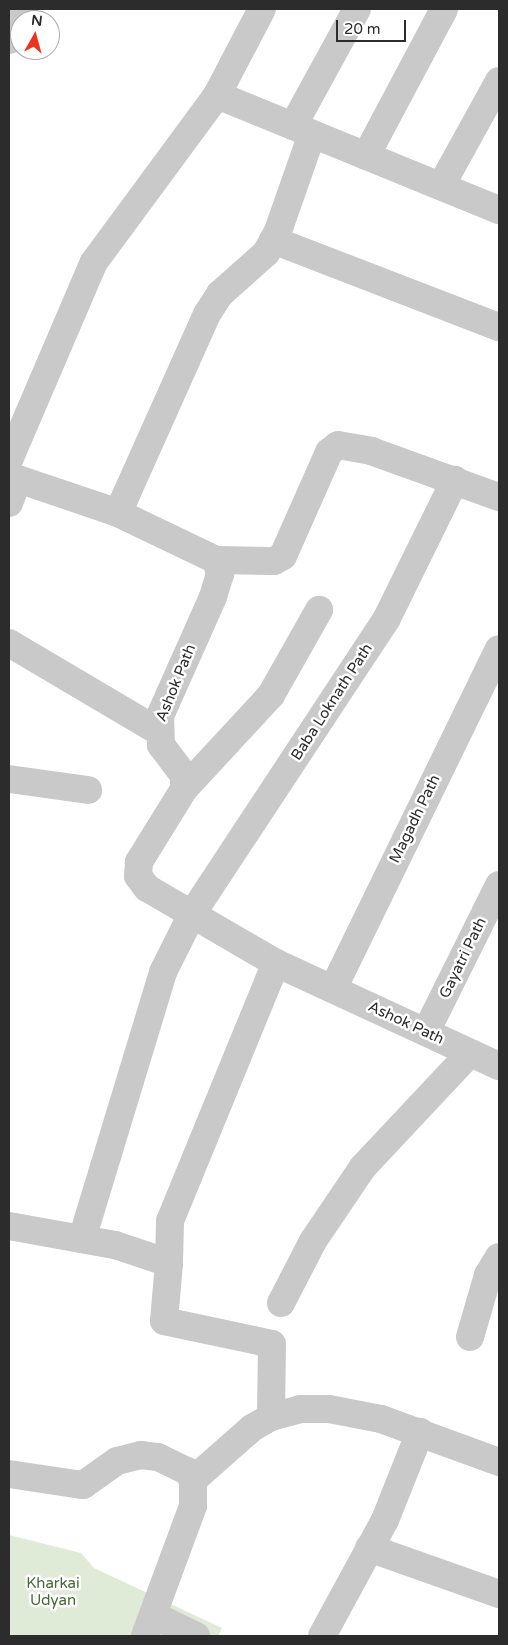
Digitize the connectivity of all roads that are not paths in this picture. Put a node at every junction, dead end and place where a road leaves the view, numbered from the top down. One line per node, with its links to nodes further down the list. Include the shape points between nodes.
1 (24, 9): 5 (street)
2 (262, 9): 7 (street)
3 (357, 9): 8 (street)
4 (444, 9): 9 (street)
5 (9, 40)
6 (499, 81): 10 (street)
7 (217, 95): 8 (street); 14 (street, via 94,262)
8 (303, 130): 9 (street); 12 (street)
9 (366, 156): 10 (street)
10 (441, 186): 11 (street)
11 (499, 210)
12 (273, 240): 13 (street); 17 (street, via 266,253 220,294 207,314)
13 (499, 327)
14 (11, 480): 17 (street)
15 (456, 480): 16 (street); 18 (street, via 372,451 338,445 329,452 283,556 274,561); 27 (street, Baba Loknath Path, via 386,618)
16 (499, 497)
17 (118, 513): 18 (street)
18 (216, 560): 22 (street, Ashok Path, via 220,574 213,597 160,716)
19 (319, 610): 24 (street, via 271,695)
20 (9, 643): 22 (street)
21 (499, 649): 29 (street, Magadh Path)
22 (158, 731): 24 (street, Ashok Path, via 161,745 184,775)
23 (9, 779): 25 (street)
24 (184, 789): 27 (street, Ashok Path, via 139,862 138,876 147,888)
25 (88, 790)
26 (499, 884): 30 (street, Gayatri Path)
27 (192, 914): 28 (street, Ashok Path); 34 (street, Baba Loknath Path, via 162,972)
28 (276, 963): 29 (street, Ashok Path); 36 (street, via 170,1221)
29 (333, 989): 30 (street, Ashok Path)
30 (426, 1032): 31 (street, Ashok Path)
31 (470, 1053): 32 (street, Ashok Path); 37 (street, via 363,1166 318,1233)
32 (499, 1066)
33 (9, 1226): 34 (street)
34 (82, 1239): 36 (street)
35 (499, 1256): 38 (street, via 488,1275)
36 (169, 1263): 39 (street, via 164,1321 272,1344)
37 (281, 1304)
38 (470, 1337)
39 (271, 1417): 40 (street, via 300,1409 329,1409 381,1419); 43 (street, via 252,1428)
40 (420, 1432): 41 (street); 44 (street)
41 (498, 1458)
42 (9, 1474): 43 (street, via 84,1486 117,1461 141,1455 176,1463)
43 (193, 1480): 46 (street, via 192,1506)
44 (369, 1548): 45 (street); 48 (street)
45 (499, 1594)
46 (149, 1626): 47 (street)
47 (196, 1636)
48 (322, 1636)

